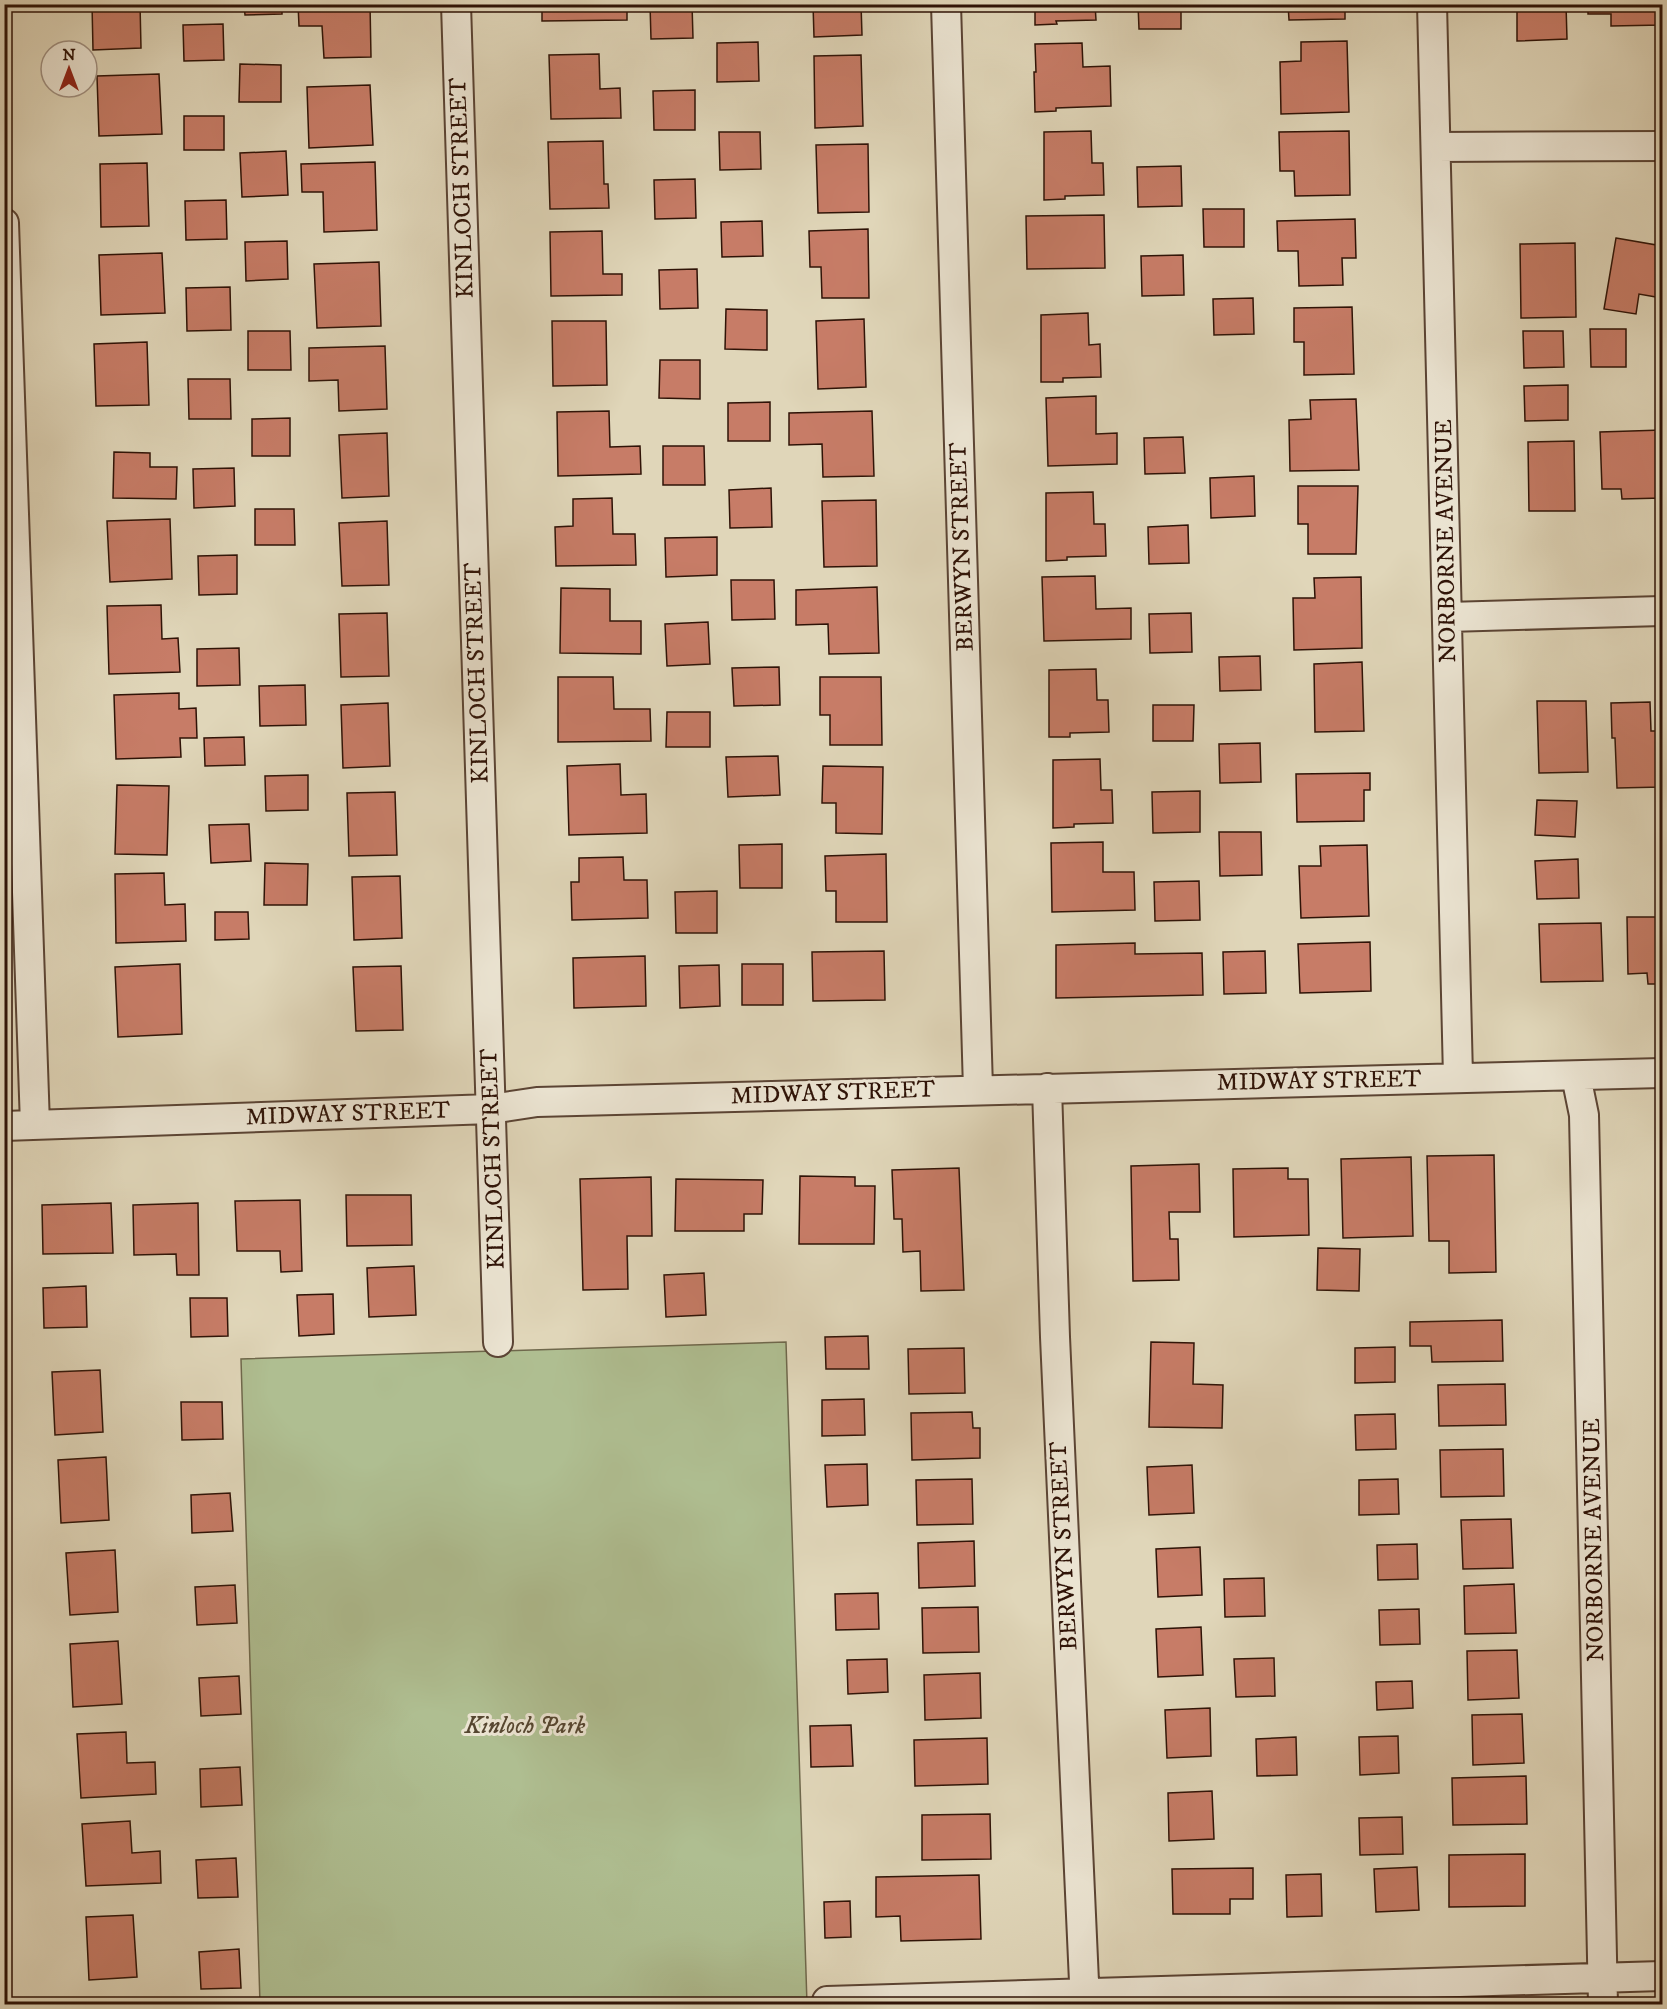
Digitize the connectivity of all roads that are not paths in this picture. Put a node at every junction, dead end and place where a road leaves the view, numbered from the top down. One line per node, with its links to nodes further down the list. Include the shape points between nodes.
1 (456, 4): 14 (street, KINLOCH STREET)
2 (946, 4): 13 (street, BERWYN STREET)
3 (1432, 4): 5 (street, NORBORNE AVENUE)
4 (1662, 146): 5 (street)
5 (1436, 147): 8 (street, NORBORNE AVENUE)
6 (4, 223): 15 (street)
7 (1662, 611): 8 (street)
8 (1448, 617): 11 (street, NORBORNE AVENUE)
9 (1662, 1073): 10 (street, MIDWAY STREET)
10 (1576, 1076): 11 (street, MIDWAY STREET); 19 (street, NORBORNE AVENUE, via 1584,1115)
11 (1458, 1077): 12 (street, MIDWAY STREET)
12 (1047, 1088): 13 (street, MIDWAY STREET); 20 (street, BERWYN STREET)
13 (978, 1089): 14 (street, MIDWAY STREET, via 537,1102)
14 (491, 1109): 15 (street, MIDWAY STREET); 17 (street, KINLOCH STREET)
15 (35, 1125): 16 (street, MIDWAY STREET)
16 (4, 1126)
17 (498, 1342)
18 (1662, 1976): 19 (street)
19 (1603, 1991): 20 (street)
20 (1085, 1999): 21 (street)
21 (827, 2001)

